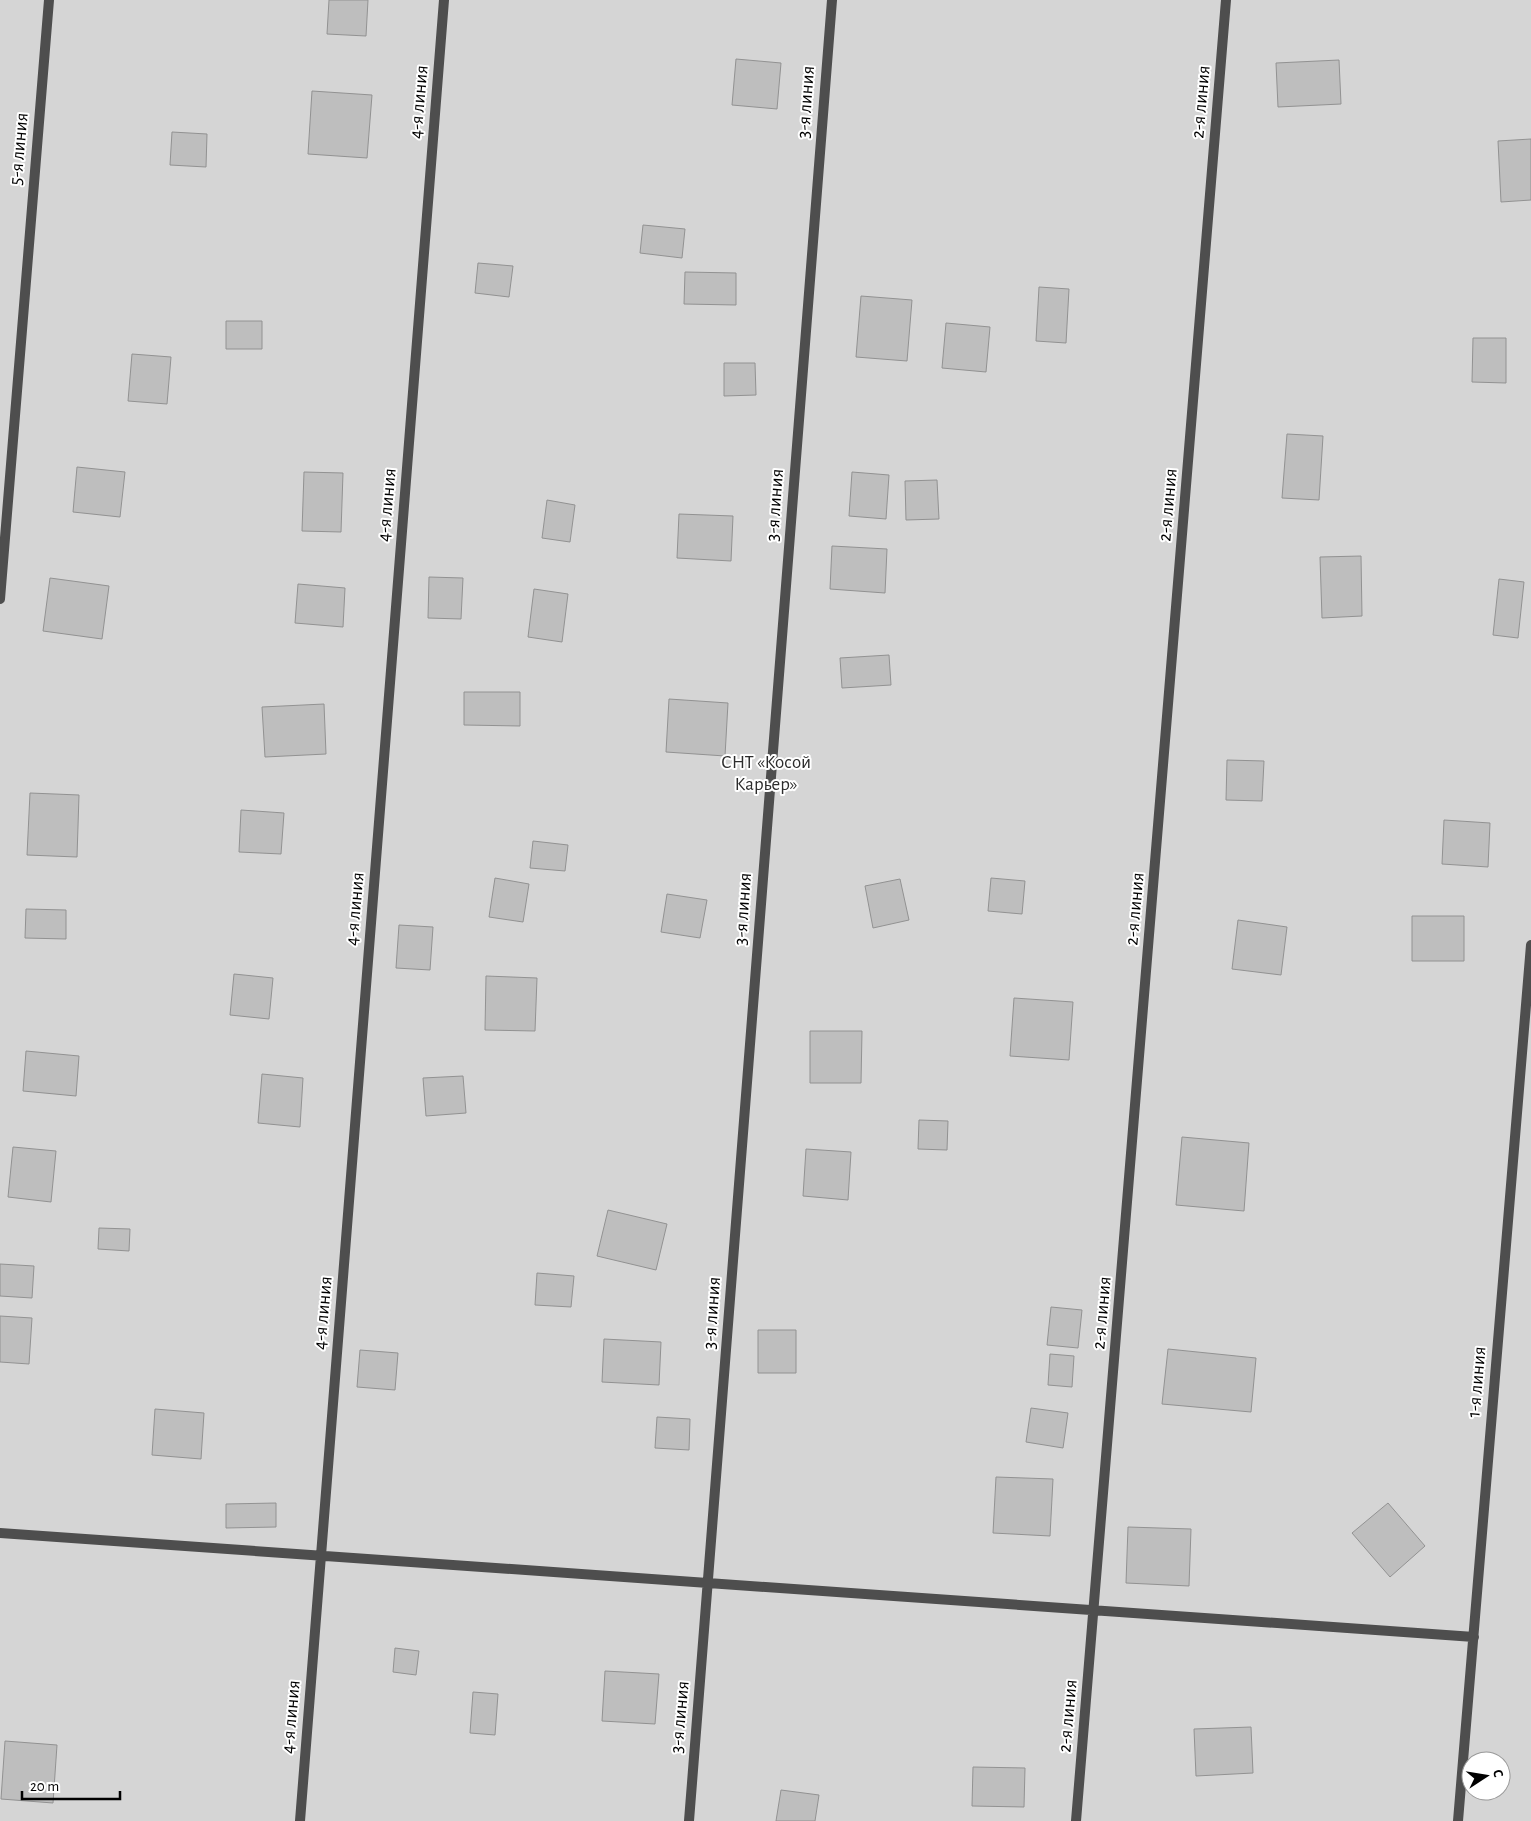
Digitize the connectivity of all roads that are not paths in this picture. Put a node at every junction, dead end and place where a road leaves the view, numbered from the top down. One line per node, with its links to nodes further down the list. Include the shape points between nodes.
1 (49, 0): 5 (street, 5-я линия)
2 (444, 0): 8 (street, 4-я линия)
3 (832, 0): 9 (street, 3-я линия)
4 (1226, 0): 10 (street, 2-я линия)
5 (0, 600)
6 (1531, 945): 11 (street, 1-я линия)
7 (0, 1533): 8 (street)
8 (322, 1556): 9 (street); 12 (street, 4-я линия)
9 (708, 1583): 10 (street); 13 (street, 3-я линия)
10 (1095, 1610): 11 (street); 14 (street, 2-я линия)
11 (1474, 1637): 15 (street, 1-я линия)
12 (300, 1821)
13 (689, 1821)
14 (1076, 1821)
15 (1458, 1821)

